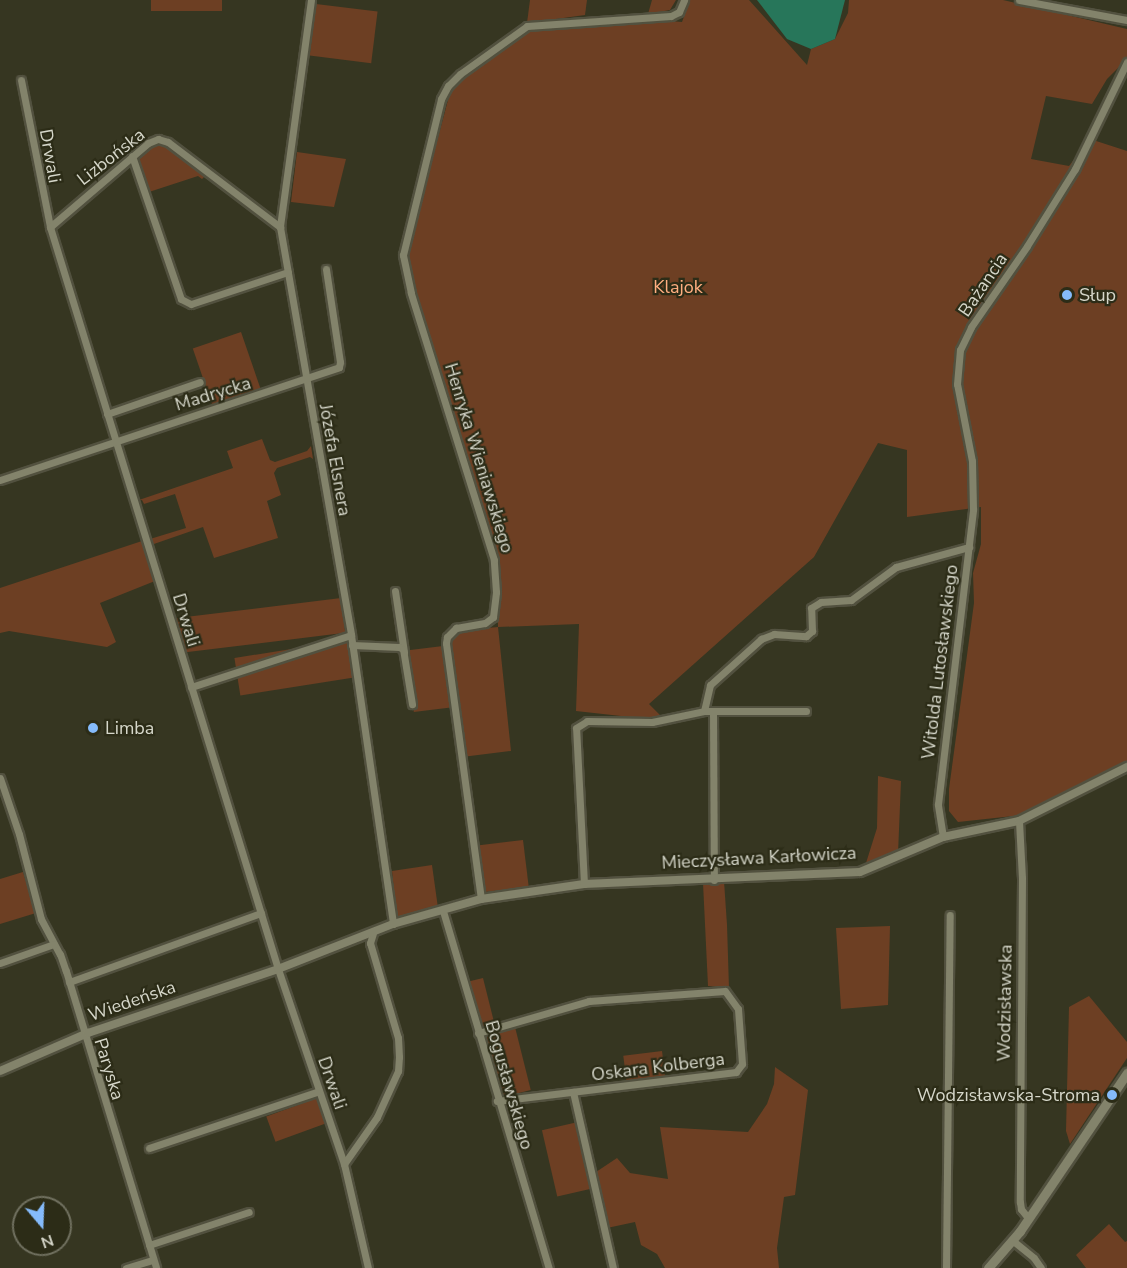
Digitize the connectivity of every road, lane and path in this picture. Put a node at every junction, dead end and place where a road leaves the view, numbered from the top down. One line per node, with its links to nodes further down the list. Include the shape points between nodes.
1 (311, 0): 9 (street, Józefa Elsnera)
2 (684, 0): 33 (street, Henryka Wieniawskiego, via 671,16 527,26 460,74 441,99 403,255 411,293 494,560 493,617 485,623 456,628 446,643)
3 (1019, 0): 4 (street)
4 (1127, 21)
5 (1127, 62): 17 (street, Bażancia, via 1075,169 1028,246 971,327 960,350 957,384 972,461)
6 (21, 80): 8 (street, Drwali)
7 (132, 156): 8 (street, Lizbońska); 9 (street, Lizbońska, via 152,141 165,140); 11 (street, via 181,299 191,304)
8 (50, 227): 14 (street, Drwali)
9 (280, 227): 11 (street, Józefa Elsnera)
10 (326, 269): 12 (street, Madrycka, via 340,365)
11 (288, 272): 12 (street, Józefa Elsnera)
12 (306, 380): 15 (street, Madrycka); 19 (street, Józefa Elsnera)
13 (200, 382): 14 (street)
14 (107, 414): 15 (street, Drwali)
15 (115, 441): 16 (street, Madrycka); 22 (street, Drwali)
16 (0, 480)
17 (969, 547): 24 (street, Witolda Lutosławskiego, via 896,567 851,600 821,602 811,608 812,631 806,636 774,634 761,639 710,685); 30 (street, Witolda Lutosławskiego, via 938,804)
18 (395, 591): 21 (street)
19 (351, 634): 20 (street, Józefa Elsnera); 22 (street)
20 (352, 645): 21 (street, via 399,647); 37 (street, Józefa Elsnera)
21 (404, 652): 23 (street)
22 (191, 687): 35 (street, Drwali)
23 (412, 704)
24 (704, 711): 25 (street); 32 (street, via 652,722 587,721 576,728)
25 (713, 711): 26 (street); 31 (street)
26 (806, 711)
27 (1127, 767): 29 (street, Mieczysława Karłowicza)
28 (0, 778): 39 (street, Paryska, via 41,920)
29 (1019, 822): 30 (street, Mieczysława Karłowicza); 53 (street, Wodzisławska, via 1020,1202)
30 (943, 837): 31 (street, Mieczysława Karłowicza, via 860,872 761,874)
31 (714, 880): 32 (street, Mieczysława Karłowicza, via 645,879)
32 (584, 884): 33 (street, Mieczysława Karłowicza)
33 (481, 899): 34 (street)
34 (443, 911): 37 (street); 43 (street, Bogusławskiego)
35 (261, 914): 41 (street, Drwali); 42 (street)
36 (950, 915): 62 (street)
37 (393, 924): 38 (street)
38 (373, 933): 41 (street, Wiedeńska); 51 (street, via 370,943 398,1038 398,1071 377,1117)
39 (54, 944): 40 (street); 42 (street, Paryska)
40 (0, 963)
41 (278, 969): 44 (street, Wiedeńska); 47 (street, Drwali)
42 (69, 982): 44 (street, Paryska)
43 (478, 1033): 48 (street, Oskara Kolberga, via 589,1001 724,991 738,1009 742,1064 736,1072); 49 (street, Bogusławskiego)
44 (83, 1035): 45 (street, Wiedeńska); 55 (street, Paryska)
45 (0, 1071)
46 (1127, 1073): 53 (main road)
47 (319, 1092): 50 (street); 51 (street, Drwali)
48 (573, 1092): 49 (street, Oskara Kolberga); 61 (street)
49 (497, 1101): 60 (street, Bogusławskiego)
50 (149, 1148)
51 (345, 1164): 59 (street)
52 (249, 1212): 55 (street)
53 (1028, 1218): 54 (main road)
54 (1012, 1240): 63 (main road); 64 (street)
55 (149, 1245): 56 (street, Paryska)
56 (153, 1260): 57 (street); 58 (street, Paryska)
57 (126, 1268)
58 (156, 1268)
59 (368, 1268)
60 (549, 1268)
61 (613, 1268)
62 (946, 1268)
63 (987, 1268)
64 (1041, 1268)

